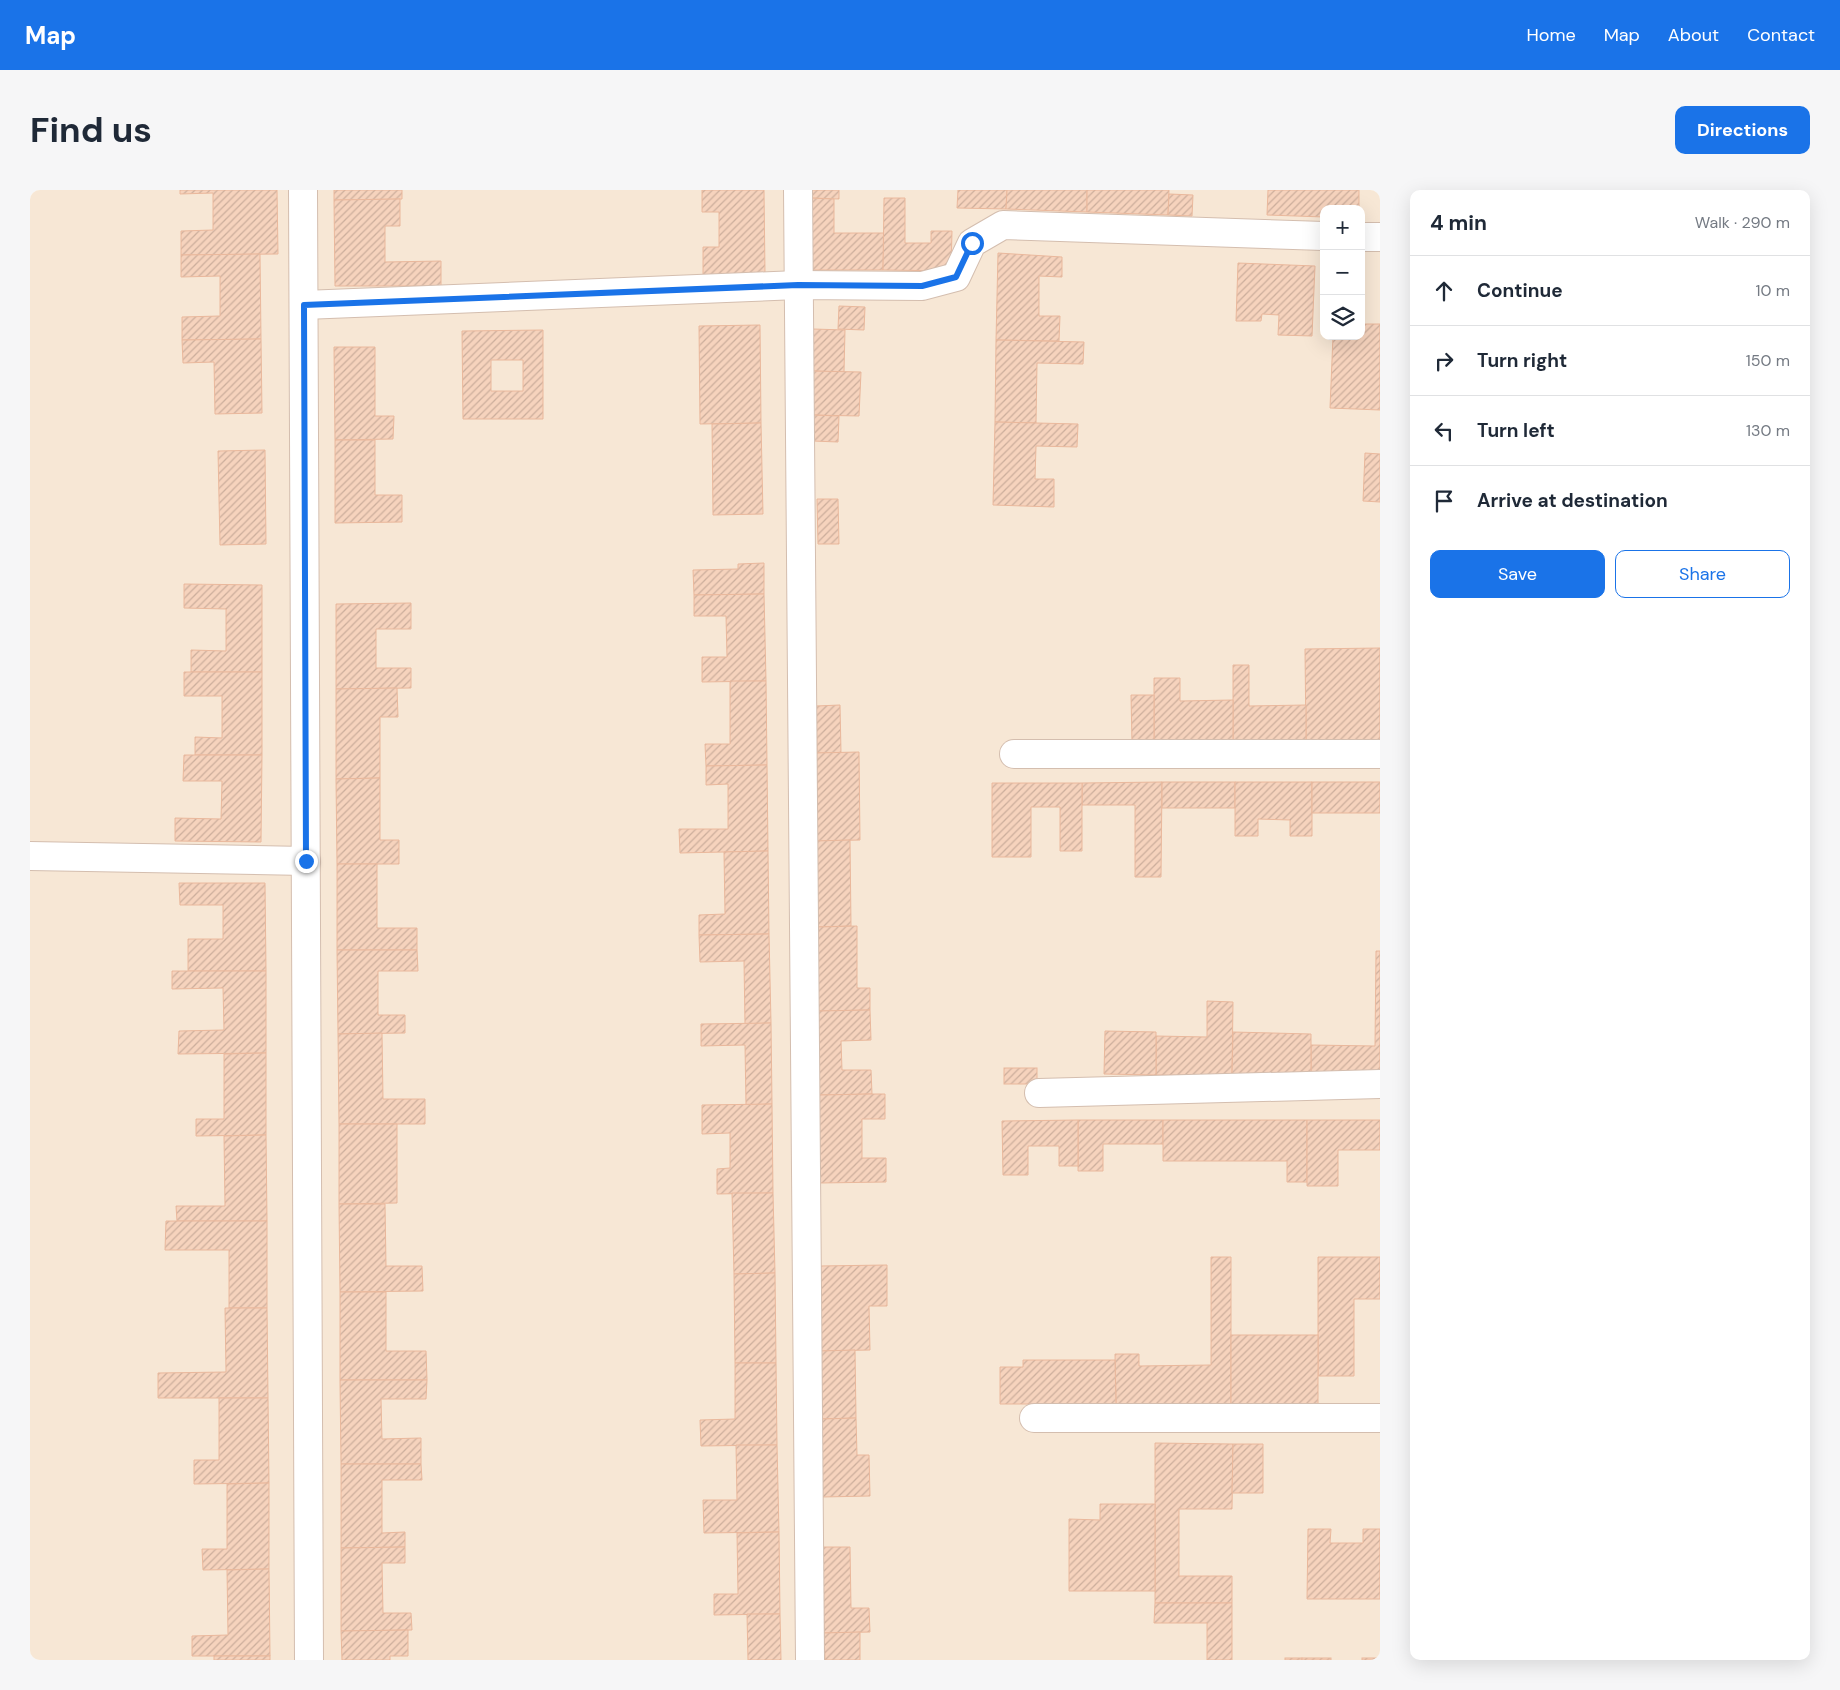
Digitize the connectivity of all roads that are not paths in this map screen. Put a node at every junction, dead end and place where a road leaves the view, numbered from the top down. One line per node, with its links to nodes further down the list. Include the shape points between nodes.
1 (303, 190): 7 (street)
2 (798, 190): 6 (street)
3 (1320, 236): 6 (street, via 1003,226 972,243 956,277 922,286)
4 (1365, 237): 5 (street)
5 (1380, 237)
6 (798, 285): 7 (street); 17 (street)
7 (304, 305): 11 (street)
8 (1014, 754): 9 (street)
9 (1380, 754)
10 (30, 856): 11 (street)
11 (306, 861): 16 (street)
12 (1380, 1084): 13 (street)
13 (1039, 1093)
14 (1034, 1418): 15 (street)
15 (1380, 1418)
16 (309, 1660)
17 (810, 1660)

